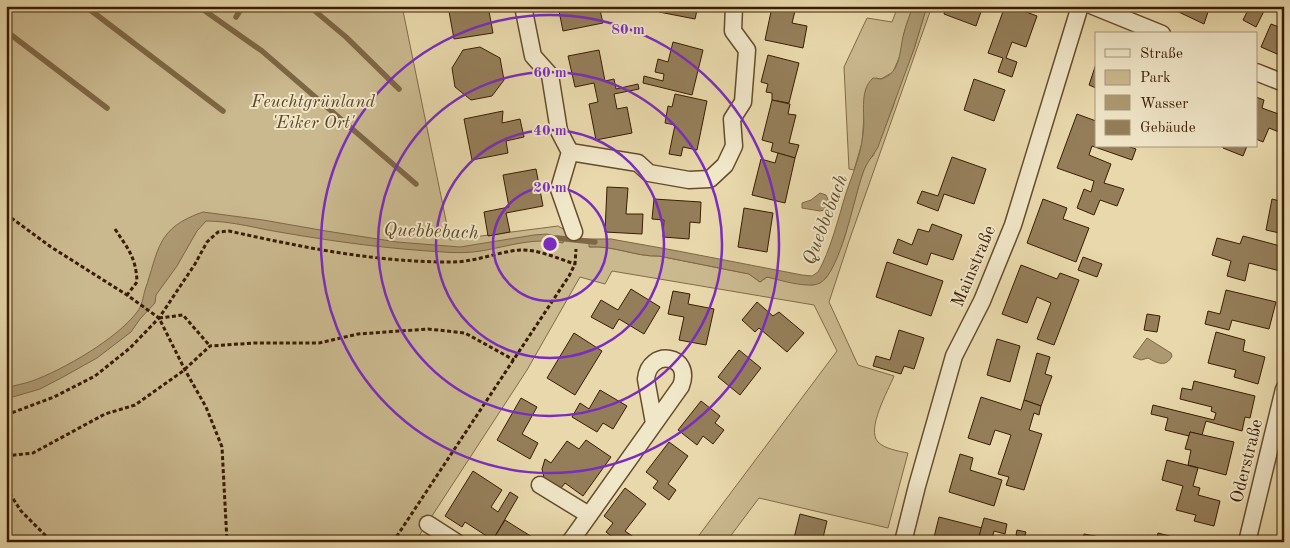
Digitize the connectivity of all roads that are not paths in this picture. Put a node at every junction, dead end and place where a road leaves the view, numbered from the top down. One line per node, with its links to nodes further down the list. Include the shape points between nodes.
1 (523, 6): 8 (street, via 534,56 550,75 559,132)
2 (734, 6): 8 (street, via 733,31 747,50 743,102 732,119 734,146 724,165 710,179 690,180 649,173 638,162)
3 (1080, 6): 17 (street, Mainstraße, via 1013,225 982,301 954,356)
4 (1093, 6): 5 (street)
5 (1157, 32)
6 (1258, 73): 7 (street)
7 (1284, 82)
8 (570, 152): 9 (street, via 560,189)
9 (574, 232)
10 (1284, 389): 18 (street, Oderstraße)
11 (654, 424): 13 (street)
12 (540, 485): 13 (street)
13 (589, 515): 16 (street)
14 (428, 524): 15 (street)
15 (456, 542)
16 (570, 542)
17 (903, 542)
18 (1247, 542)

